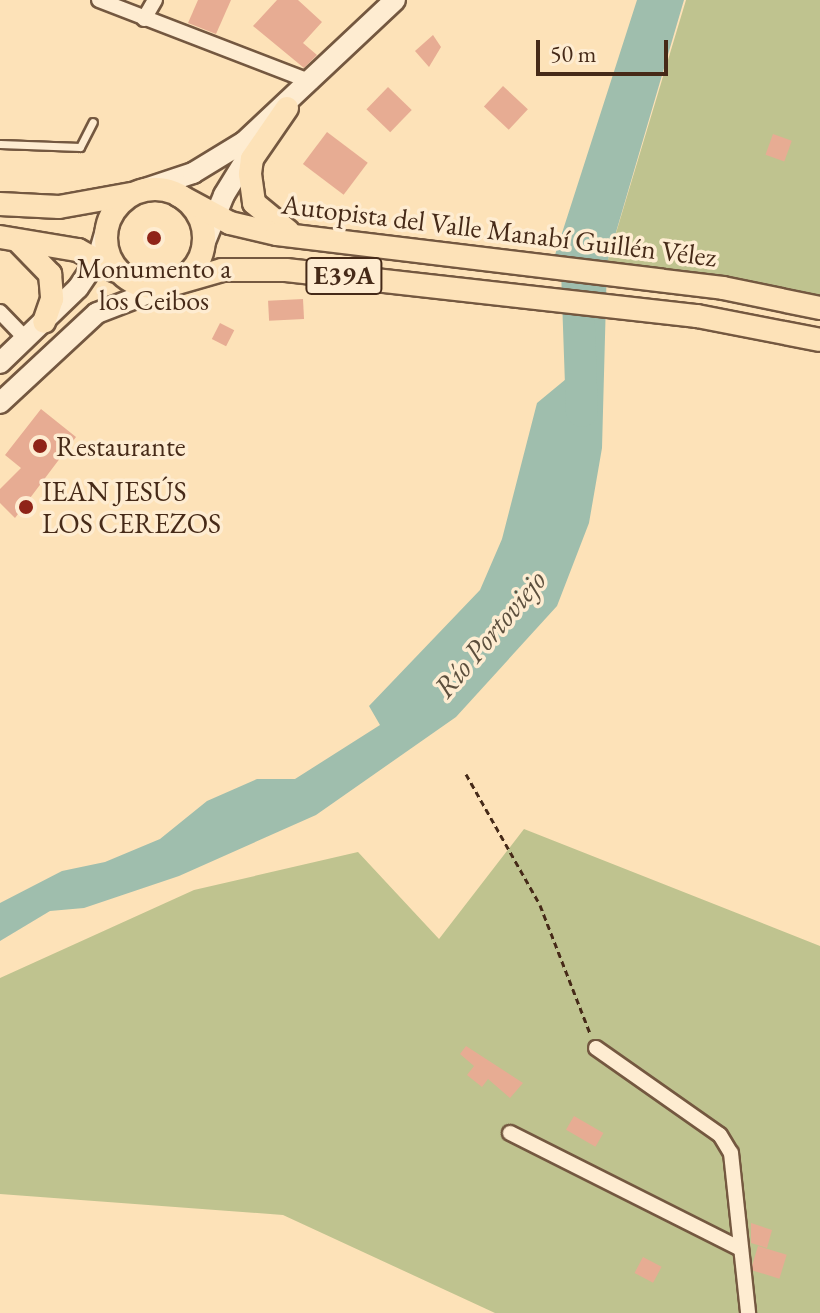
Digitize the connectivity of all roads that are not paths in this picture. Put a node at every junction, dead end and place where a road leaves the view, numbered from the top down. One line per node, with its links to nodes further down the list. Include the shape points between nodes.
1 (99, 0): 4 (street)
2 (155, 0): 4 (street)
3 (395, 0): 5 (main road)
4 (144, 19): 5 (street)
5 (312, 82): 6 (main road)
6 (287, 108): 9 (main road, via 209,165); 12 (main road, via 246,157); 15 (main road, via 252,159 251,188 263,215)
7 (93, 122): 8 (lane, via 80,147)
8 (0, 144)
9 (139, 191): 10 (main road, E39A); 11 (main road, E39A, via 59,207); 13 (main road, via 114,210)
10 (178, 195): 12 (main road, Autopista del Valle Manabí Guillén Vélez / E39A); 16 (main road, via 199,218)
11 (0, 204)
12 (214, 216): 15 (main road, Autopista del Valle Manabí Guillén Vélez / E39A); 16 (main road)
13 (108, 224): 17 (main road); 18 (main road, via 106,248)
14 (7, 238): 17 (main road, E39A); 22 (main road, via 36,254 50,274 52,299)
15 (307, 238): 20 (main road, Autopista del Valle Manabí Guillén Vélez / E39A, via 775,296)
16 (202, 249): 19 (main road, via 190,273)
17 (98, 258): 18 (main road, E39A); 22 (main road)
18 (126, 278): 19 (main road, E39A)
19 (167, 286): 24 (main road, E39A, via 222,270 255,268 742,322); 26 (main road, via 97,313)
20 (820, 308)
21 (0, 312): 23 (street)
22 (44, 322): 23 (main road)
23 (26, 339): 25 (main road)
24 (820, 340)
25 (0, 363)
26 (0, 403)
27 (596, 1048): 29 (street, via 720,1135 735,1175)
28 (510, 1133): 29 (street)
29 (741, 1249): 30 (street)
30 (748, 1313)

